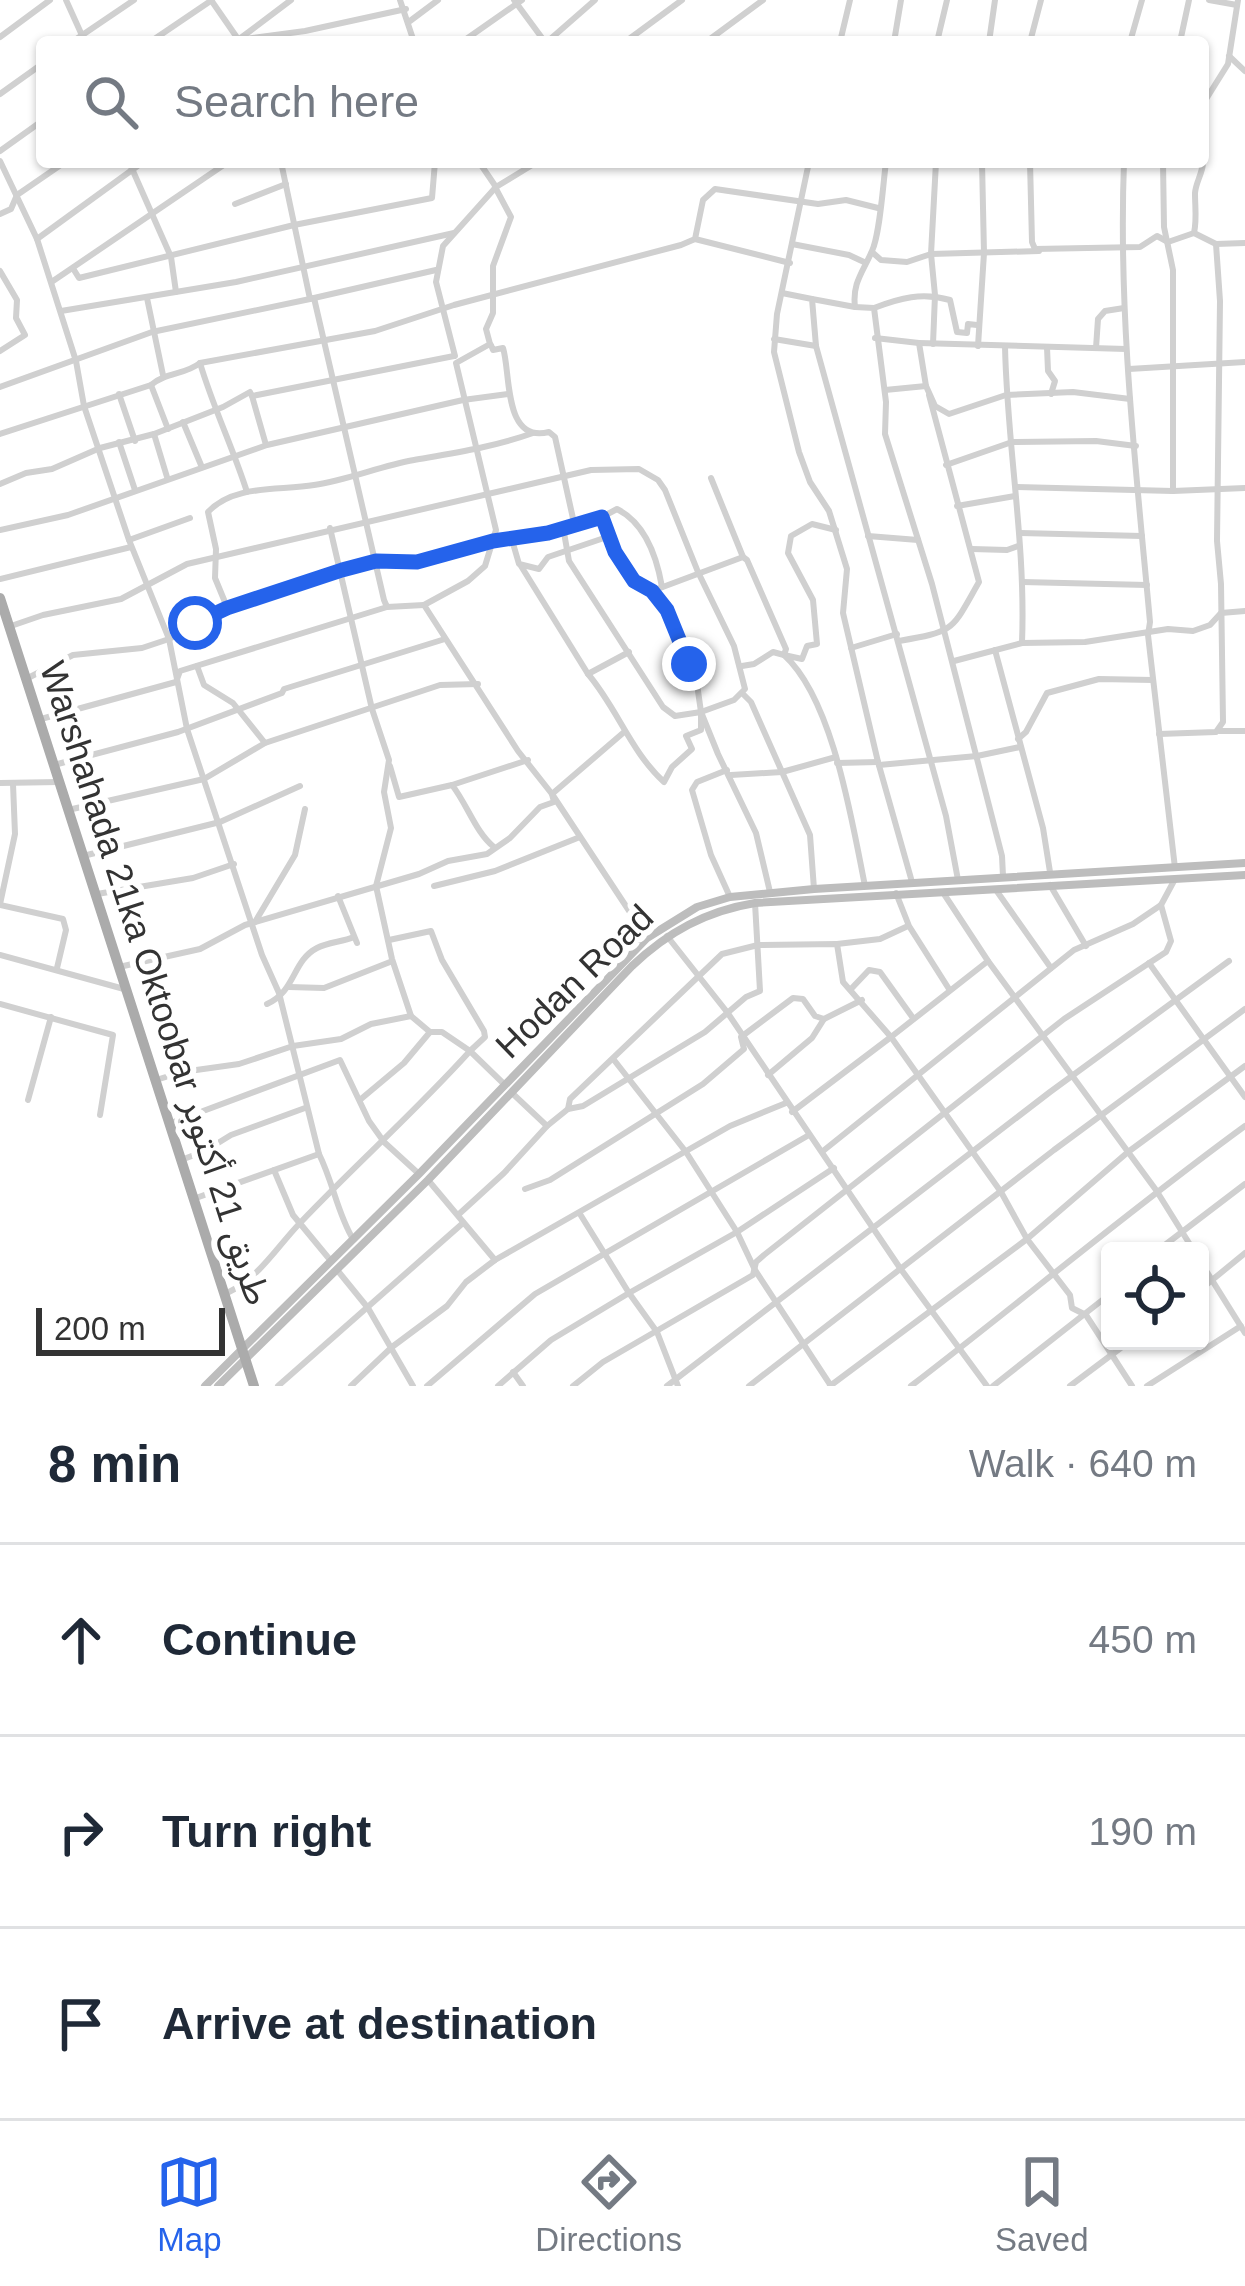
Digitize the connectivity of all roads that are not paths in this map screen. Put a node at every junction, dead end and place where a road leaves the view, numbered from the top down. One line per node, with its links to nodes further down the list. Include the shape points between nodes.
1 (50, 0): 42 (street)
2 (66, 0): 23 (street)
3 (134, 0): 24 (street)
4 (212, 0): 25 (street); 26 (street)
5 (291, 0): 27 (street)
6 (400, 0): 21 (street)
7 (438, 0): 22 (street)
8 (595, 0): 32 (street)
9 (682, 0): 33 (street)
10 (763, 0): 34 (street)
11 (850, 0): 35 (street)
12 (901, 0): 36 (street)
13 (947, 0): 37 (street)
14 (995, 0): 38 (street)
15 (1041, 0): 39 (street)
16 (1142, 0): 40 (street)
17 (1189, 0): 41 (street)
18 (1209, 0): 20 (street)
19 (518, 1): 30 (street); 31 (street)
20 (1238, 2): 43 (street)
21 (406, 9): 22 (street); 28 (street)
22 (410, 21): 29 (street)
23 (81, 36)
24 (86, 36)
25 (159, 36)
26 (235, 36)
27 (244, 36)
28 (270, 36)
29 (413, 36)
30 (470, 36)
31 (542, 36)
32 (553, 36)
33 (633, 36)
34 (714, 36)
35 (841, 36)
36 (895, 36)
37 (939, 36)
38 (990, 36)
39 (1032, 36)
40 (1132, 36)
41 (1181, 36)
42 (0, 37)
43 (1229, 56): 45 (street); 46 (street)
44 (36, 68): 47 (street)
45 (1245, 71)
46 (1209, 93)
47 (0, 94)
48 (36, 125): 49 (street)
49 (0, 151)
50 (0, 160): 69 (street)
51 (56, 168): 69 (street)
52 (126, 168): 78 (street)
53 (132, 168): 73 (street)
54 (219, 168): 73 (street)
55 (282, 168): 67 (street)
56 (434, 168): 75 (street, via 432,198)
57 (483, 168): 68 (street)
58 (527, 168): 68 (street)
59 (808, 168): 70 (street)
60 (885, 168): 72 (street)
61 (936, 168): 88 (street)
62 (982, 168): 87 (street)
63 (1030, 168): 85 (street, via 1032,242)
64 (1124, 168): 84 (street)
65 (1163, 168): 80 (street)
66 (1203, 168): 77 (street, via 1194,187)
67 (286, 184): 71 (street); 75 (street)
68 (495, 187): 76 (street); 100 (street, via 511,217 493,266)
69 (17, 195): 74 (street); 78 (street)
70 (800, 201): 72 (street); 79 (street, via 715,189 703,200); 82 (street)
71 (235, 204)
72 (878, 208): 86 (street)
73 (153, 210): 89 (street); 93 (street)
74 (0, 214)
75 (294, 225): 89 (street); 92 (street)
76 (454, 233): 92 (street); 94 (street)
77 (1194, 233): 80 (street); 83 (street)
78 (38, 239): 96 (street)
79 (695, 239): 91 (street); 100 (street)
80 (1168, 242): 84 (street, via 1156,236); 129 (street)
81 (1245, 243): 83 (street)
82 (792, 244): 90 (street); 91 (street)
83 (1216, 244): 128 (street)
84 (1124, 248): 85 (street); 106 (street)
85 (1042, 251): 87 (street)
86 (872, 252): 88 (street, via 891,262); 90 (street)
87 (984, 253): 88 (street); 109 (street)
88 (931, 254): 99 (street)
89 (171, 257): 93 (street, via 79,278); 97 (street)
90 (864, 262): 104 (street)
91 (790, 263): 98 (street)
92 (303, 265): 97 (street); 102 (street)
93 (74, 270): 96 (street)
94 (436, 270): 102 (street); 108 (street)
95 (0, 271): 123 (street, via 25,335)
96 (52, 282): 107 (street)
97 (176, 292): 101 (street)
98 (782, 293): 103 (street); 113 (street)
99 (935, 295): 105 (street); 109 (street, via 950,300 957,332); 116 (street)
100 (492, 297): 108 (street); 115 (street)
101 (147, 298): 107 (street); 110 (street)
102 (312, 298): 110 (street); 111 (street)
103 (812, 299): 104 (street); 117 (street)
104 (855, 307): 105 (street)
105 (874, 308): 112 (street)
106 (1124, 308): 121 (street, via 1098,319); 122 (street)
107 (61, 311): 125 (street)
108 (443, 311): 111 (street); 124 (street)
109 (977, 325): 118 (street)
110 (152, 332): 125 (street); 131 (street)
111 (322, 338): 127 (street); 132 (street)
112 (875, 338): 114 (street); 135 (street)
113 (774, 339): 117 (street); 184 (street, via 799,452)
114 (919, 343): 116 (street); 136 (street)
115 (490, 344): 124 (street); 138 (street, via 502,348)
116 (933, 344): 118 (street)
117 (816, 346): 187 (street)
118 (979, 346): 119 (street)
119 (1005, 346): 120 (street); 139 (street)
120 (1047, 347): 121 (street); 140 (street)
121 (1096, 348): 122 (street)
122 (1127, 349): 130 (street)
123 (0, 351)
124 (455, 359): 132 (street); 143 (street)
125 (76, 361): 134 (street); 144 (street)
126 (1245, 362): 128 (street)
127 (200, 363): 131 (street); 145 (street)
128 (1217, 363): 129 (street); 168 (street)
129 (1171, 366): 130 (street); 172 (street)
130 (1129, 369): 142 (street)
131 (163, 375): 133 (street)
132 (331, 382): 141 (street); 147 (street)
133 (151, 385): 137 (street); 148 (street)
134 (0, 387)
135 (885, 390): 136 (street); 190 (street, via 885,434)
136 (927, 391): 139 (street, via 950,415); 161 (street)
137 (118, 394): 144 (street); 152 (street)
138 (508, 394): 143 (street); 149 (street, via 516,418)
139 (1006, 394): 140 (street); 154 (street)
140 (1051, 394): 142 (street)
141 (252, 396): 145 (street); 155 (street)
142 (1130, 399): 156 (street)
143 (463, 400): 147 (street); 158 (street)
144 (84, 406): 150 (street); 157 (street)
145 (214, 409): 146 (street); 159 (street)
146 (183, 422): 148 (street); 160 (street)
147 (346, 428): 155 (street); 162 (street)
148 (168, 429): 151 (street)
149 (533, 433): 158 (street); 163 (street, via 555,437)
150 (0, 434)
151 (154, 434): 152 (street); 164 (street)
152 (135, 441): 153 (street)
153 (119, 442): 157 (street); 170 (street)
154 (1012, 442): 156 (street); 161 (street); 171 (street)
155 (266, 445): 159 (street)
156 (1136, 446): 167 (street)
157 (100, 448): 166 (street); 175 (street)
158 (475, 448): 162 (street); 174 (street)
159 (236, 454): 160 (street); 173 (street)
160 (201, 465): 164 (street)
161 (946, 465): 176 (street)
162 (355, 475): 173 (street); 179 (street)
163 (566, 476): 174 (street); 180 (street); 201 (street, via 622,466 650,474 665,490)
164 (167, 478): 170 (street)
165 (711, 478): 196 (street)
166 (0, 484)
167 (1137, 488): 171 (street); 172 (street); 188 (street)
168 (1219, 488): 169 (street); 172 (street); 213 (street)
169 (1245, 488)
170 (135, 491): 175 (street)
171 (1016, 491): 176 (street); 185 (street)
172 (1173, 491)
173 (247, 492): 197 (street, via 208,512)
174 (485, 495): 179 (street); 191 (street)
175 (116, 497): 183 (street); 192 (street)
176 (957, 506): 195 (street)
177 (602, 517): 180 (street); 186 (street); 206 (street, via 617,509 627,514 654,553)
178 (190, 518): 192 (street)
179 (367, 521): 182 (street); 198 (street)
180 (574, 524): 181 (street)
181 (563, 527): 189 (street); 194 (street)
182 (330, 528): 197 (street); 200 (street)
183 (0, 530)
184 (836, 530): 222 (street, via 848,568 843,613); 225 (street, via 812,524 791,536 788,553 813,600 817,644 802,659)
185 (1020, 533): 188 (street); 193 (street)
186 (610, 536): 194 (street); 207 (street, via 638,586)
187 (867, 536): 190 (street); 219 (street)
188 (1143, 536): 205 (street)
189 (512, 540): 191 (street); 199 (street)
190 (918, 540): 216 (street)
191 (493, 541): 198 (street, via 417,562); 209 (street, via 485,566)
192 (130, 544): 202 (street); 204 (street)
193 (1018, 546): 195 (street); 203 (street)
194 (566, 550): 199 (street, via 539,569); 224 (street)
195 (972, 550): 216 (street, via 979,582)
196 (743, 557): 201 (street); 225 (street)
197 (216, 558): 204 (street); 211 (street)
198 (376, 561): 200 (street); 210 (street)
199 (521, 566): 230 (street)
200 (342, 570): 211 (street); 214 (street)
201 (698, 572): 206 (street); 229 (street)
202 (0, 579)
203 (1022, 583): 205 (street); 221 (street)
204 (147, 585): 215 (street); 220 (street)
205 (1147, 585): 217 (street)
206 (662, 587): 207 (street)
207 (652, 591): 238 (street, via 689,664)
208 (0, 598): 215 (main road, Warshahada 21ka Oktoobar طريق 21 أكتوبر)
209 (424, 605): 210 (street); 218 (street)
210 (387, 607): 214 (street)
211 (227, 608): 220 (street)
212 (1245, 611): 213 (street)
213 (1221, 613): 217 (street, via 1203,628); 241 (street, via 1223,722)
214 (351, 617): 227 (street); 228 (street)
215 (10, 626): 231 (main road, Warshahada 21ka Oktoobar طريق 21 أكتوبر)
216 (945, 633): 219 (street); 226 (street)
217 (1148, 635): 221 (street); 232 (street)
218 (446, 638): 227 (street); 234 (street)
219 (898, 638): 222 (street); 249 (street)
220 (169, 639): 231 (street, via 73,656); 233 (street)
221 (1022, 643): 223 (street)
222 (851, 648): 252 (street)
223 (995, 650): 226 (street); 246 (street)
224 (629, 652): 230 (street); 238 (street, via 669,714)
225 (784, 655): 229 (street); 251 (street, via 801,671)
226 (953, 662): 248 (street)
227 (365, 664): 236 (street); 237 (street)
228 (197, 665): 233 (street, via 180,671); 237 (street, via 204,685)
229 (742, 666): 235 (street)
230 (588, 674): 243 (street)
231 (26, 679): 239 (main road, Warshahada 21ka Oktoobar طريق 21 أكتوبر)
232 (1153, 680): 244 (street); 246 (street, via 1099,679 1047,693)
233 (176, 682): 239 (street); 240 (street)
234 (478, 684): 236 (street, via 440,685); 250 (street)
235 (743, 694): 238 (street); 254 (street)
236 (372, 709): 245 (street); 247 (street)
237 (237, 712): 240 (street); 245 (street)
238 (701, 712): 243 (street, via 701,730 686,736 692,749 667,782); 255 (street)
239 (39, 720): 253 (main road, Warshahada 21ka Oktoobar طريق 21 أكتوبر)
240 (187, 729): 253 (street); 256 (street)
241 (1216, 731): 242 (street); 244 (street)
242 (1245, 731)
243 (623, 733): 262 (street)
244 (1158, 734): 272 (street)
245 (266, 743): 256 (street)
246 (1019, 743): 248 (street); 271 (street)
247 (388, 756): 260 (street, via 399,797); 278 (street, via 391,828)
248 (977, 756): 249 (street); 274 (street)
249 (930, 759): 252 (street); 275 (street)
250 (529, 760): 260 (street); 262 (street)
251 (836, 760): 252 (street); 254 (street); 280 (street)
252 (879, 763): 276 (street)
253 (54, 765): 257 (main road, Warshahada 21ka Oktoobar طريق 21 أكتوبر)
254 (782, 772): 255 (street); 282 (street, via 810,835)
255 (729, 773): 284 (street, via 756,832); 288 (street, via 692,790)
256 (204, 779): 264 (street); 265 (street)
257 (59, 782): 259 (street); 264 (main road, Warshahada 21ka Oktoobar طريق 21 أكتوبر)
258 (0, 783): 259 (street)
259 (13, 784): 290 (street, via 15,834)
260 (452, 785): 267 (street)
261 (300, 786): 265 (street)
262 (553, 794): 266 (street); 267 (street, via 554,802)
263 (304, 809): 292 (street, via 295,855)
264 (68, 810): 268 (main road, Warshahada 21ka Oktoobar طريق 21 أكتوبر)
265 (220, 822): 268 (street); 270 (street)
266 (580, 837): 279 (street); 295 (street)
267 (494, 848): 278 (street)
268 (83, 856): 286 (main road, Warshahada 21ka Oktoobar طريق 21 أكتوبر)
269 (1245, 863): 272 (main road, Hodan Road)
270 (233, 864): 286 (street); 292 (street)
271 (1050, 872): 272 (main road, Hodan Road); 274 (main road, Hodan Road)
272 (1175, 873): 273 (main road, Hodan Road); 277 (main road, Hodan Road); 291 (street)
273 (1245, 875)
274 (1003, 876): 275 (main road, Hodan Road)
275 (958, 880): 276 (main road, Hodan Road)
276 (913, 884): 280 (main road, Hodan Road)
277 (1050, 885): 281 (main road, Hodan Road); 299 (street)
278 (376, 886): 287 (street); 296 (street)
279 (434, 886)
280 (865, 886): 282 (main road, Hodan Road)
281 (994, 888): 283 (main road, Hodan Road); 307 (street)
282 (814, 889): 284 (main road, Hodan Road)
283 (942, 890): 285 (main road, Hodan Road); 302 (street)
284 (770, 892): 288 (main road, Hodan Road)
285 (896, 893): 289 (main road, Hodan Road); 293 (street)
286 (96, 895): 305 (main road, Warshahada 21ka Oktoobar طريق 21 أكتوبر)
287 (338, 896): 292 (street); 309 (street, via 356,940 314,948)
288 (730, 897): 295 (main road, Hodan Road)
289 (755, 903): 294 (main road, Hodan Road); 298 (street)
290 (0, 904): 306 (street, via 63,919)
291 (1161, 905): 299 (street); 304 (street, via 1171,940)
292 (253, 925): 305 (street, via 200,949); 313 (street)
293 (909, 926): 297 (street); 311 (street)
294 (667, 936): 308 (street); 341 (main road, Hodan Road)
295 (647, 938): 341 (main road, Hodan Road)
296 (389, 940): 301 (street); 331 (street, via 431,931 484,1031)
297 (837, 944): 298 (street); 310 (street)
298 (758, 945): 308 (street, via 722,954); 320 (street, via 760,992)
299 (1086, 946): 307 (street)
300 (0, 955): 306 (street)
301 (392, 959): 309 (street, via 324,988); 321 (street)
302 (988, 961): 311 (street); 314 (street)
303 (1229, 961): 316 (street)
304 (1149, 963): 316 (street); 326 (street)
305 (119, 967): 312 (main road, Warshahada 21ka Oktoobar طريق 21 أكتوبر)
306 (57, 968): 312 (street)
307 (1052, 969): 314 (street)
308 (697, 979): 320 (street); 332 (street)
309 (289, 987): 313 (street)
310 (850, 988): 315 (street); 323 (street, via 869,970 880,971)
311 (949, 989): 323 (street)
312 (127, 990): 340 (main road, Warshahada 21ka Oktoobar طريق 21 أكتوبر)
313 (279, 998): 318 (street); 330 (street)
314 (1015, 998): 326 (street); 337 (street)
315 (862, 1000): 324 (street); 328 (street)
316 (1174, 1002): 329 (street); 338 (street)
317 (0, 1004): 322 (street)
318 (267, 1004)
319 (1245, 1009): 329 (street)
320 (727, 1012): 327 (street); 334 (street)
321 (411, 1016): 325 (street); 330 (street)
322 (51, 1017): 343 (street); 351 (street, via 113,1035)
323 (913, 1018): 328 (street)
324 (824, 1019): 327 (street, via 793,998); 335 (street)
325 (430, 1032): 331 (street); 344 (street)
326 (1044, 1034): 338 (street); 350 (street)
327 (741, 1036): 335 (street); 349 (street, via 744,1049 725,1067)
328 (890, 1037): 337 (street); 348 (street)
329 (1203, 1040): 339 (street); 352 (street)
330 (293, 1046): 336 (street); 340 (street)
331 (470, 1051): 341 (street); 357 (street)
332 (613, 1059): 334 (street); 347 (street)
333 (1245, 1066): 339 (street)
334 (629, 1075): 347 (street); 349 (street)
335 (768, 1075): 345 (street)
336 (298, 1076): 344 (street, via 340,1060); 346 (street); 353 (street)
337 (919, 1076): 350 (street); 358 (street)
338 (1072, 1076): 352 (street); 361 (street)
339 (1230, 1077): 342 (street); 360 (street)
340 (155, 1080): 353 (main road, Warshahada 21ka Oktoobar طريق 21 أكتوبر)
341 (508, 1089): 354 (street); 366 (main road, Hodan Road)
342 (1245, 1097)
343 (28, 1100)
344 (361, 1100): 357 (street)
345 (787, 1103): 348 (street); 359 (street)
346 (306, 1107): 362 (street); 363 (street)
347 (568, 1109): 354 (street)
348 (792, 1112): 356 (street)
349 (656, 1114): 359 (street); 369 (street)
350 (945, 1114): 361 (street); 372 (street)
351 (100, 1115)
352 (1100, 1116): 360 (street); 373 (street)
353 (170, 1123): 363 (main road, Warshahada 21ka Oktoobar طريق 21 أكتوبر)
354 (547, 1126): 376 (street)
355 (1245, 1126): 371 (street)
356 (809, 1135): 358 (street); 370 (street)
357 (384, 1142): 366 (street); 368 (street)
358 (823, 1151): 364 (street)
359 (686, 1152): 370 (street); 375 (street)
360 (1128, 1152): 371 (street); 381 (street)
361 (974, 1153): 373 (street); 378 (street)
362 (320, 1154): 365 (street); 368 (street)
363 (181, 1160): 374 (main road, Warshahada 21ka Oktoobar طريق 21 أكتوبر)
364 (834, 1168): 372 (street); 380 (street)
365 (274, 1170): 374 (street); 377 (street)
366 (424, 1177): 376 (street); 382 (main road, Hodan Road); 390 (main road, Hodan Road)
367 (1245, 1184): 379 (street)
368 (336, 1189): 377 (street); 382 (street)
369 (525, 1190)
370 (711, 1190): 380 (street); 385 (street)
371 (1156, 1190): 379 (street); 392 (street)
372 (849, 1192): 378 (street); 391 (street)
373 (1001, 1192): 381 (street); 389 (street)
374 (193, 1199): 397 (main road, Warshahada 21ka Oktoobar طريق 21 أكتوبر)
375 (580, 1214): 385 (street); 387 (street)
376 (460, 1219): 387 (street); 400 (street)
377 (300, 1223): 388 (street); 397 (street, via 256,1274)
378 (874, 1230): 389 (street); 399 (street)
379 (1180, 1231): 383 (street); 384 (street)
380 (737, 1232): 391 (street); 396 (street)
381 (1027, 1238): 392 (street); 401 (street)
382 (353, 1239): 388 (main road, Hodan Road)
383 (1167, 1242)
384 (1188, 1242)
385 (602, 1253): 396 (street); 419 (street, via 536,1294)
386 (1245, 1253): 394 (street)
387 (495, 1260): 406 (street)
388 (331, 1261): 409 (main road, Hodan Road)
389 (900, 1268): 401 (street); 405 (street)
390 (338, 1270): 400 (street); 409 (main road, Hodan Road)
391 (754, 1270): 399 (street); 404 (street)
392 (1056, 1275): 402 (street, via 1072,1308); 407 (street)
393 (1209, 1275): 394 (street)
394 (1213, 1281): 395 (street); 403 (street)
395 (1209, 1284)
396 (629, 1293): 404 (street); 411 (street)
397 (225, 1294): 409 (main road, Warshahada 21ka Oktoobar طريق 21 أكتوبر)
398 (1101, 1302): 402 (street)
399 (778, 1304): 405 (street); 412 (street)
400 (368, 1308): 406 (street); 416 (street)
401 (930, 1309): 407 (street); 425 (street)
402 (1086, 1315): 410 (street); 427 (street)
403 (1243, 1329): 430 (street)
404 (657, 1332): 412 (street); 422 (street)
405 (804, 1345): 424 (street); 425 (street)
406 (392, 1347): 417 (street); 418 (street)
407 (960, 1348): 426 (street); 427 (street)
408 (1118, 1350): 410 (street)
409 (244, 1354): 413 (main road, Hodan Road); 414 (main road, Hodan Road); 415 (main road, Warshahada 21ka Oktoobar طريق 21 أكتوبر)
410 (1110, 1356): 428 (street); 429 (street)
411 (513, 1372): 420 (street); 421 (street)
412 (678, 1382): 423 (street)
413 (205, 1386)
414 (218, 1386)
415 (254, 1386)
416 (278, 1386)
417 (351, 1386)
418 (413, 1386)
419 (427, 1386)
420 (498, 1386)
421 (523, 1386)
422 (574, 1386)
423 (668, 1386)
424 (748, 1386)
425 (831, 1386)
426 (911, 1386)
427 (990, 1386)
428 (1070, 1386)
429 (1132, 1386)
430 (1147, 1386)

